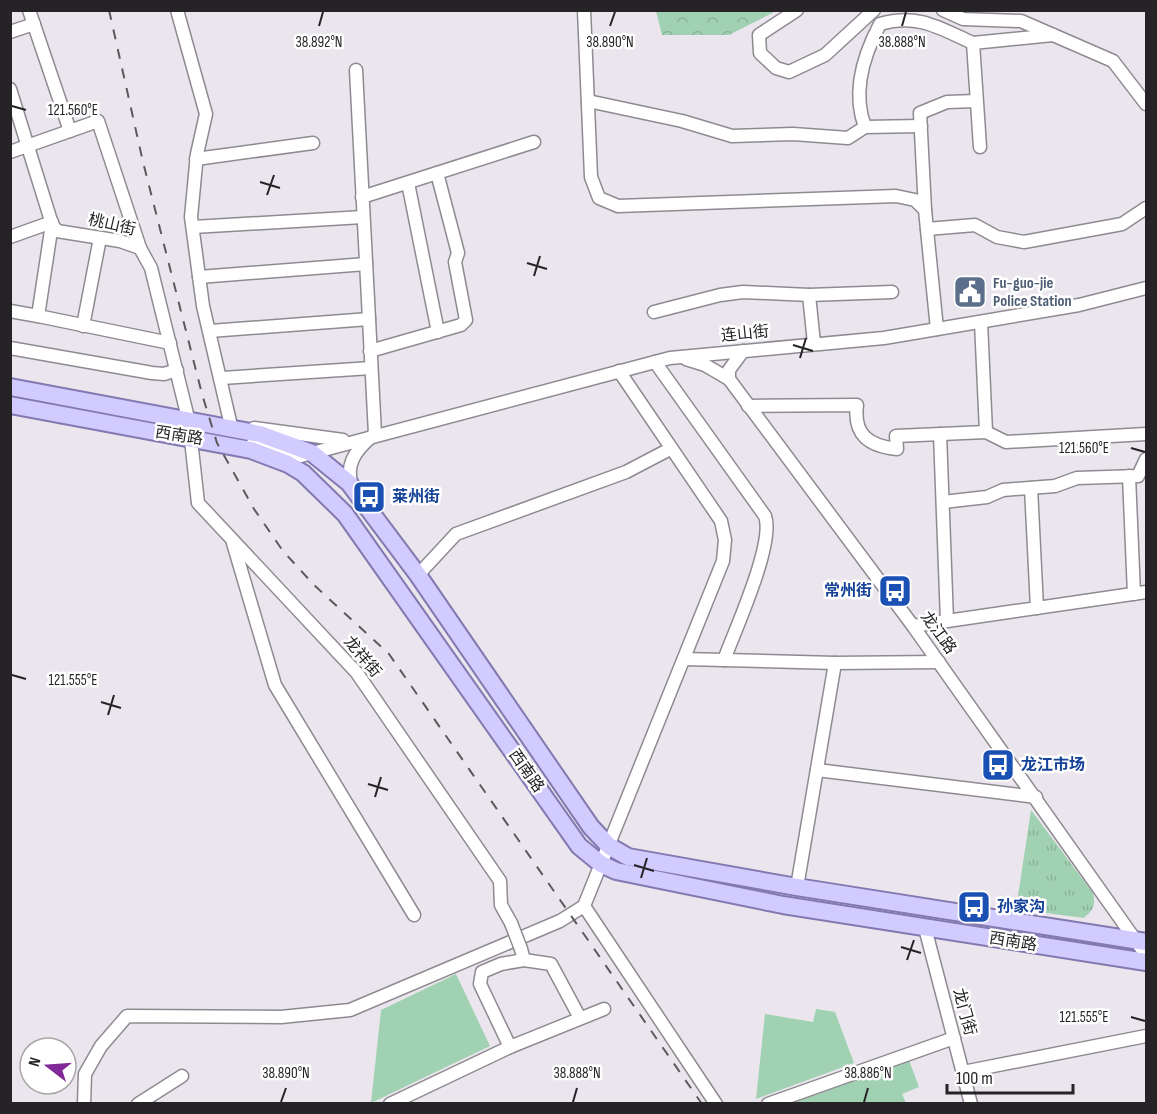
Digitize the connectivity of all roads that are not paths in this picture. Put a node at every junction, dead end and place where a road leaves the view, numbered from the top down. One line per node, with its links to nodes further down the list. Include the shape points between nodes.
1 (30, 10): 7 (street)
2 (177, 10): 24 (street, via 206,114)
3 (584, 10): 13 (street)
4 (797, 10): 5 (street, via 759,35 760,53 776,68 789,72 825,55)
5 (874, 10)
6 (943, 10): 9 (street, via 963,19 1021,21)
7 (34, 24): 8 (street); 18 (street)
8 (10, 32)
9 (1056, 34): 10 (street); 15 (street, via 1113,61)
10 (974, 43): 14 (street); 17 (street, via 916,19 880,24 870,43 859,85 860,114)
11 (356, 70): 27 (street)
12 (10, 89): 21 (street)
13 (588, 101): 17 (street, via 732,136 793,134 848,138); 29 (street, via 591,177 599,198 618,206 896,195 915,200)
14 (976, 101): 16 (street, via 947,102 920,113); 22 (street)
15 (1146, 104)
16 (921, 126): 17 (street); 29 (street)
17 (865, 127)
18 (70, 131): 21 (street); 36 (street, via 98,121)
19 (534, 142): 25 (street)
20 (313, 143): 24 (street)
21 (29, 147): 23 (street); 31 (street)
22 (980, 147)
23 (10, 152)
24 (196, 159): 32 (street)
25 (437, 173): 26 (street); 50 (street, via 458,253 455,262 466,320)
26 (408, 183): 27 (street); 50 (street)
27 (362, 197): 30 (street)
28 (1146, 208): 33 (street, via 1122,224 1024,242 997,237 975,225)
29 (925, 210): 33 (street)
30 (363, 218): 32 (street); 37 (street)
31 (52, 223): 34 (street); 35 (street, 桃山街, via 57,231); 44 (street)
32 (193, 227): 38 (street)
33 (927, 229): 48 (street)
34 (10, 237)
35 (100, 238): 36 (street, 桃山街); 47 (street)
36 (140, 248): 51 (street, 桃山街, via 151,268)
37 (366, 264): 38 (street); 45 (street)
38 (199, 277): 49 (street)
39 (1146, 288): 46 (street, 连山街, via 1079,305)
40 (892, 291): 41 (street)
41 (809, 295): 43 (street, via 743,292); 52 (street)
42 (10, 310): 44 (street)
43 (654, 312)
44 (38, 316): 47 (street)
45 (369, 319): 49 (street); 54 (street)
46 (981, 322): 48 (street, 连山街); 67 (street)
47 (83, 326): 51 (street)
48 (937, 329): 52 (street, 连山街)
49 (210, 331): 61 (street)
50 (438, 332): 54 (street)
51 (170, 343): 59 (street, 桃山街)
52 (814, 343): 55 (street, 连山街)
53 (10, 348): 59 (street, via 118,369 164,374)
54 (370, 351): 58 (street)
55 (743, 351): 56 (street, 连山街); 62 (street, via 729,370)
56 (679, 357): 57 (street, 连山街); 62 (street, 龙江路, via 705,365)
57 (655, 362): 60 (street, 连山街); 87 (street, via 769,524 762,556)
58 (371, 368): 61 (street); 68 (street)
59 (177, 370): 66 (street, 桃山街)
60 (619, 371): 68 (street, 连山街); 73 (street)
61 (222, 378): 71 (street)
62 (729, 379): 65 (street, 龙江路)
63 (10, 387): 66 (main road, 西南路)
64 (10, 405): 66 (main road, 西南路)
65 (748, 406): 69 (street, via 857,405 857,426 863,435 882,447 897,449 896,436); 85 (street, 龙江路)
66 (190, 430): 71 (main road, 西南路); 80 (street, 龙祥街, via 198,503)
67 (986, 432): 69 (street); 70 (street, via 1006,442)
68 (375, 434): 72 (street, 连山街); 77 (street, via 352,459 348,476)
69 (940, 434): 79 (street)
70 (1146, 434)
71 (233, 438): 72 (street, via 262,427); 74 (main road, 西南路, via 282,440); 93 (main road, 西南路, via 303,473 345,514 579,846)
72 (353, 441): 74 (street, 连山街)
73 (670, 449): 81 (street, via 626,472 456,534); 86 (street, via 722,521 725,540 723,561)
74 (312, 453): 77 (main road, 西南路)
75 (1146, 459): 76 (street, via 1138,476)
76 (1129, 476): 78 (street, via 1077,478 1055,486); 82 (street)
77 (352, 487): 81 (main road, 西南路)
78 (1031, 488): 79 (street); 83 (street)
79 (943, 502): 84 (street)
80 (232, 539): 98 (street, via 275,685); 101 (street, 龙祥街, bridge, via 357,674 500,881 501,905)
81 (418, 575): 92 (main road, 西南路, via 591,827)
82 (1140, 593): 83 (street)
83 (1037, 608): 84 (street)
84 (947, 621): 85 (street)
85 (913, 626): 88 (street, 龙江路)
86 (684, 659): 87 (street); 92 (street)
87 (724, 660): 89 (street)
88 (939, 662): 89 (street); 91 (street, 龙江路)
89 (835, 663): 90 (street)
90 (817, 770): 91 (street); 94 (street)
91 (1036, 797): 100 (street, 龙江路)
92 (609, 846): 93 (street); 94 (main road, via 628,857)
93 (601, 864): 95 (street); 96 (main road, 西南路, via 616,871)
94 (797, 887): 96 (main road); 97 (main road)
95 (584, 906): 110 (street, via 560,921 350,1010 281,1017 127,1016 101,1046 85,1074); 113 (street)
96 (794, 907): 99 (main road, 西南路)
97 (924, 907): 99 (main road); 100 (main road)
98 (414, 915)
99 (923, 928): 102 (main road, 西南路); 106 (street, 龙门街)
100 (1143, 946)
101 (523, 954): 104 (street, via 551,964); 107 (street, via 482,972 480,984)
102 (1146, 962)
103 (604, 1008): 104 (street)
104 (580, 1018): 107 (street)
105 (1146, 1036): 108 (street)
106 (954, 1038): 108 (street, 龙门街); 114 (street)
107 (510, 1047): 112 (street)
108 (963, 1072): 115 (street, 龙门街)
109 (182, 1076): 111 (street)
110 (84, 1104)
111 (138, 1104)
112 (390, 1104)
113 (716, 1104)
114 (768, 1104)
115 (971, 1104)

